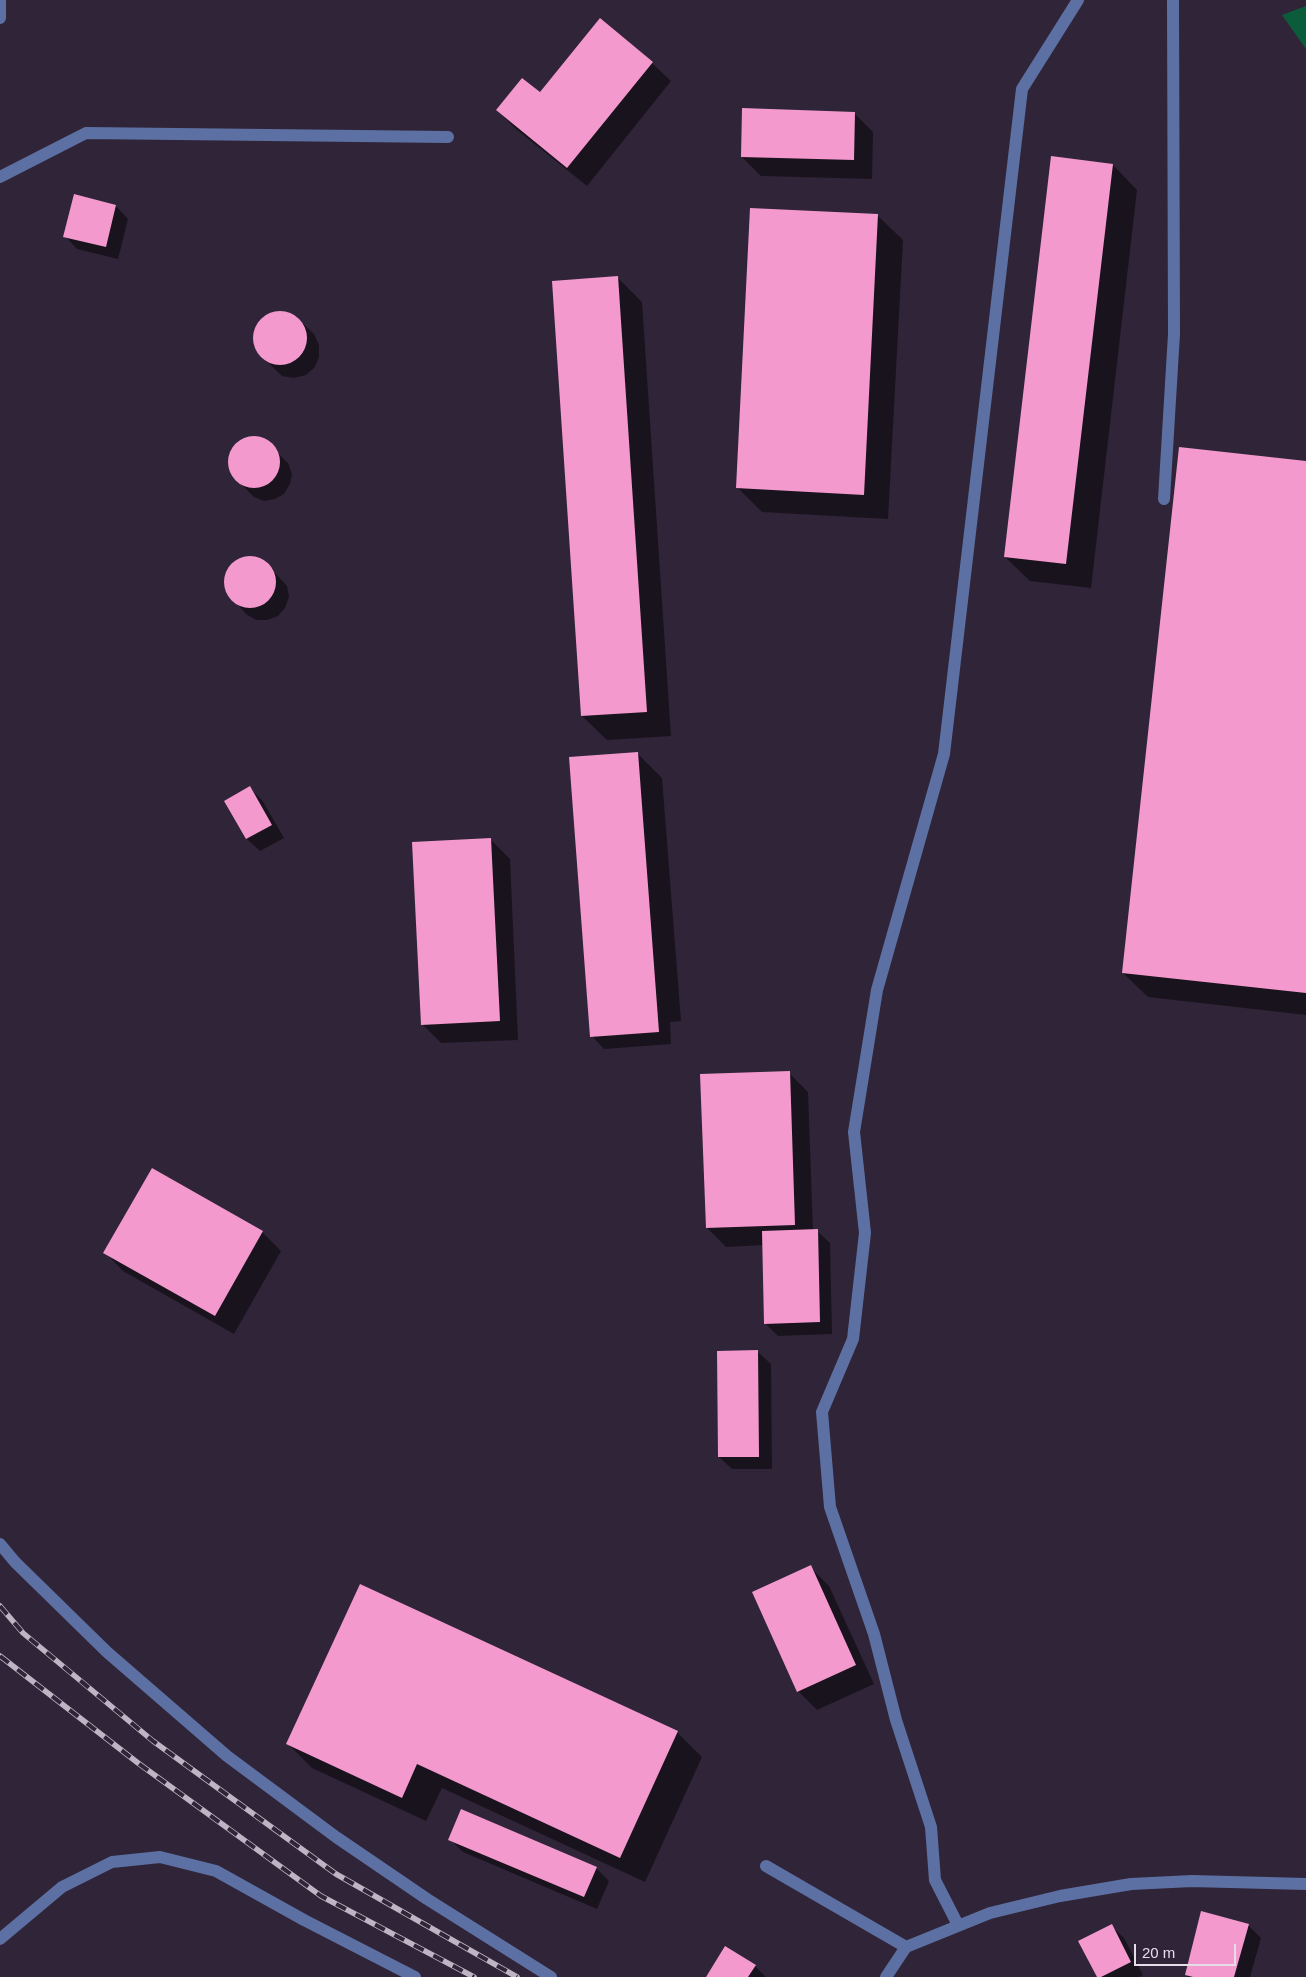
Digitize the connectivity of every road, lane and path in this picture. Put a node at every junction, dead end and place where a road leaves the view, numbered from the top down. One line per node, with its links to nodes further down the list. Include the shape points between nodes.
1 (0, 0): 4 (street)
2 (1078, 0): 11 (street, via 1022,89 944,754 877,990 854,1132 865,1233 853,1339 822,1412 830,1507 874,1634 896,1720 931,1827 935,1880)
3 (1173, 0): 7 (street, via 1174,334)
4 (0, 18)
5 (448, 137): 6 (street, via 86,133)
6 (0, 177)
7 (1164, 499)
8 (0, 1544): 15 (street, via 107,1652 227,1756 336,1837)
9 (766, 1866): 13 (street)
10 (1306, 1884): 11 (street, via 1192,1881 1131,1884 1060,1896)
11 (958, 1925): 13 (street)
12 (0, 1939): 14 (street, via 71,1882 112,1862 160,1857 216,1871)
13 (906, 1947): 16 (street)
14 (415, 1977)
15 (551, 1977)
16 (886, 1977)

